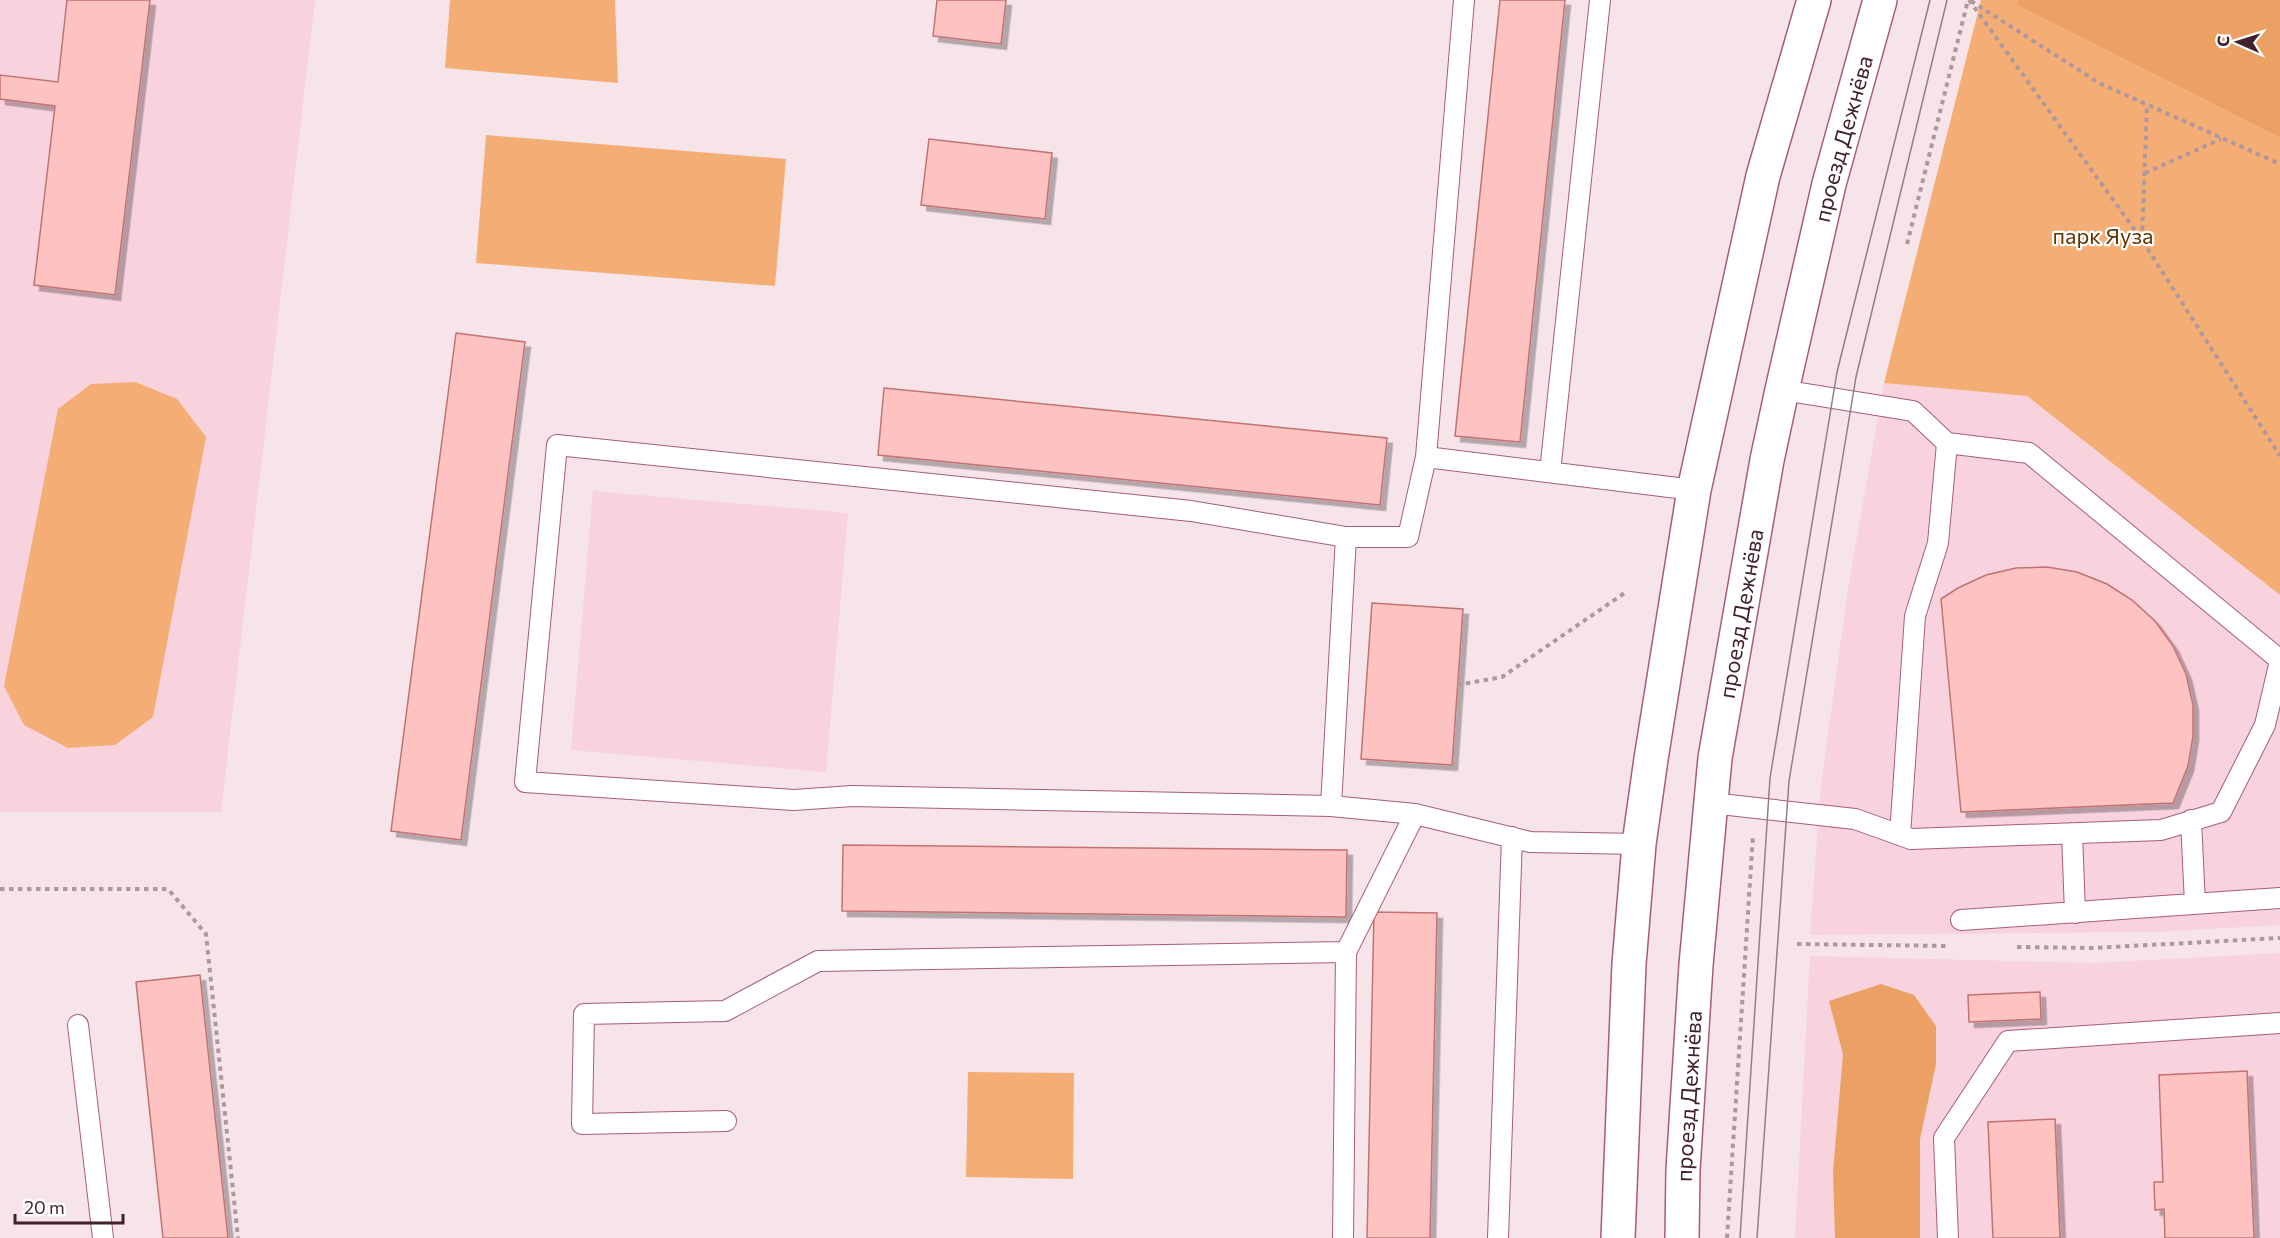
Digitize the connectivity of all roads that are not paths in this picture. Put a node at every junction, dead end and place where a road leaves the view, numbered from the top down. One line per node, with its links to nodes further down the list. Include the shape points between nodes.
1 (1464, 0): 7 (lane)
2 (1600, 0): 8 (lane)
3 (1814, 0): 9 (main road, via 1763,176)
4 (1880, 0): 5 (main road, проезд Дежнёва, via 1829,184)
5 (1782, 390): 6 (lane, via 1913,411); 12 (main road, проезд Дежнёва, via 1719,735)
6 (1947, 443): 11 (lane, via 2029,453); 17 (lane, via 1938,543 1915,616)
7 (1426, 458): 8 (lane); 10 (lane, via 1408,537)
8 (1550, 472): 9 (lane)
9 (1694, 490): 19 (main road)
10 (1346, 537): 13 (lane); 13 (lane, via 1191,511 557,445 525,782 794,800 852,796)
11 (2280, 660): 15 (lane, via 2265,725 2221,812)
12 (1711, 803): 17 (lane, via 1855,819); 32 (main road, проезд Дежнёва, via 1696,965)
13 (1331, 806): 14 (lane)
14 (1415, 814): 18 (lane); 24 (lane)
15 (2191, 820): 16 (lane, via 2161,830); 21 (lane)
16 (2072, 833): 17 (lane, via 1911,839); 22 (lane)
17 (1900, 835)
18 (1512, 837): 19 (lane, via 1530,842); 30 (lane)
19 (1639, 844): 31 (main road, via 1629,964)
20 (2280, 898): 21 (lane)
21 (2195, 904): 22 (lane)
22 (2075, 913): 23 (lane)
23 (1961, 921)
24 (1346, 952): 27 (lane, via 818,962 725,1011 584,1014 582,1124); 29 (lane)
25 (2280, 1023): 33 (lane, via 2008,1041 1944,1138)
26 (78, 1025): 28 (lane)
27 (726, 1121)
28 (103, 1238)
29 (1343, 1238)
30 (1498, 1238)
31 (1618, 1238)
32 (1682, 1238)
33 (1948, 1238)

